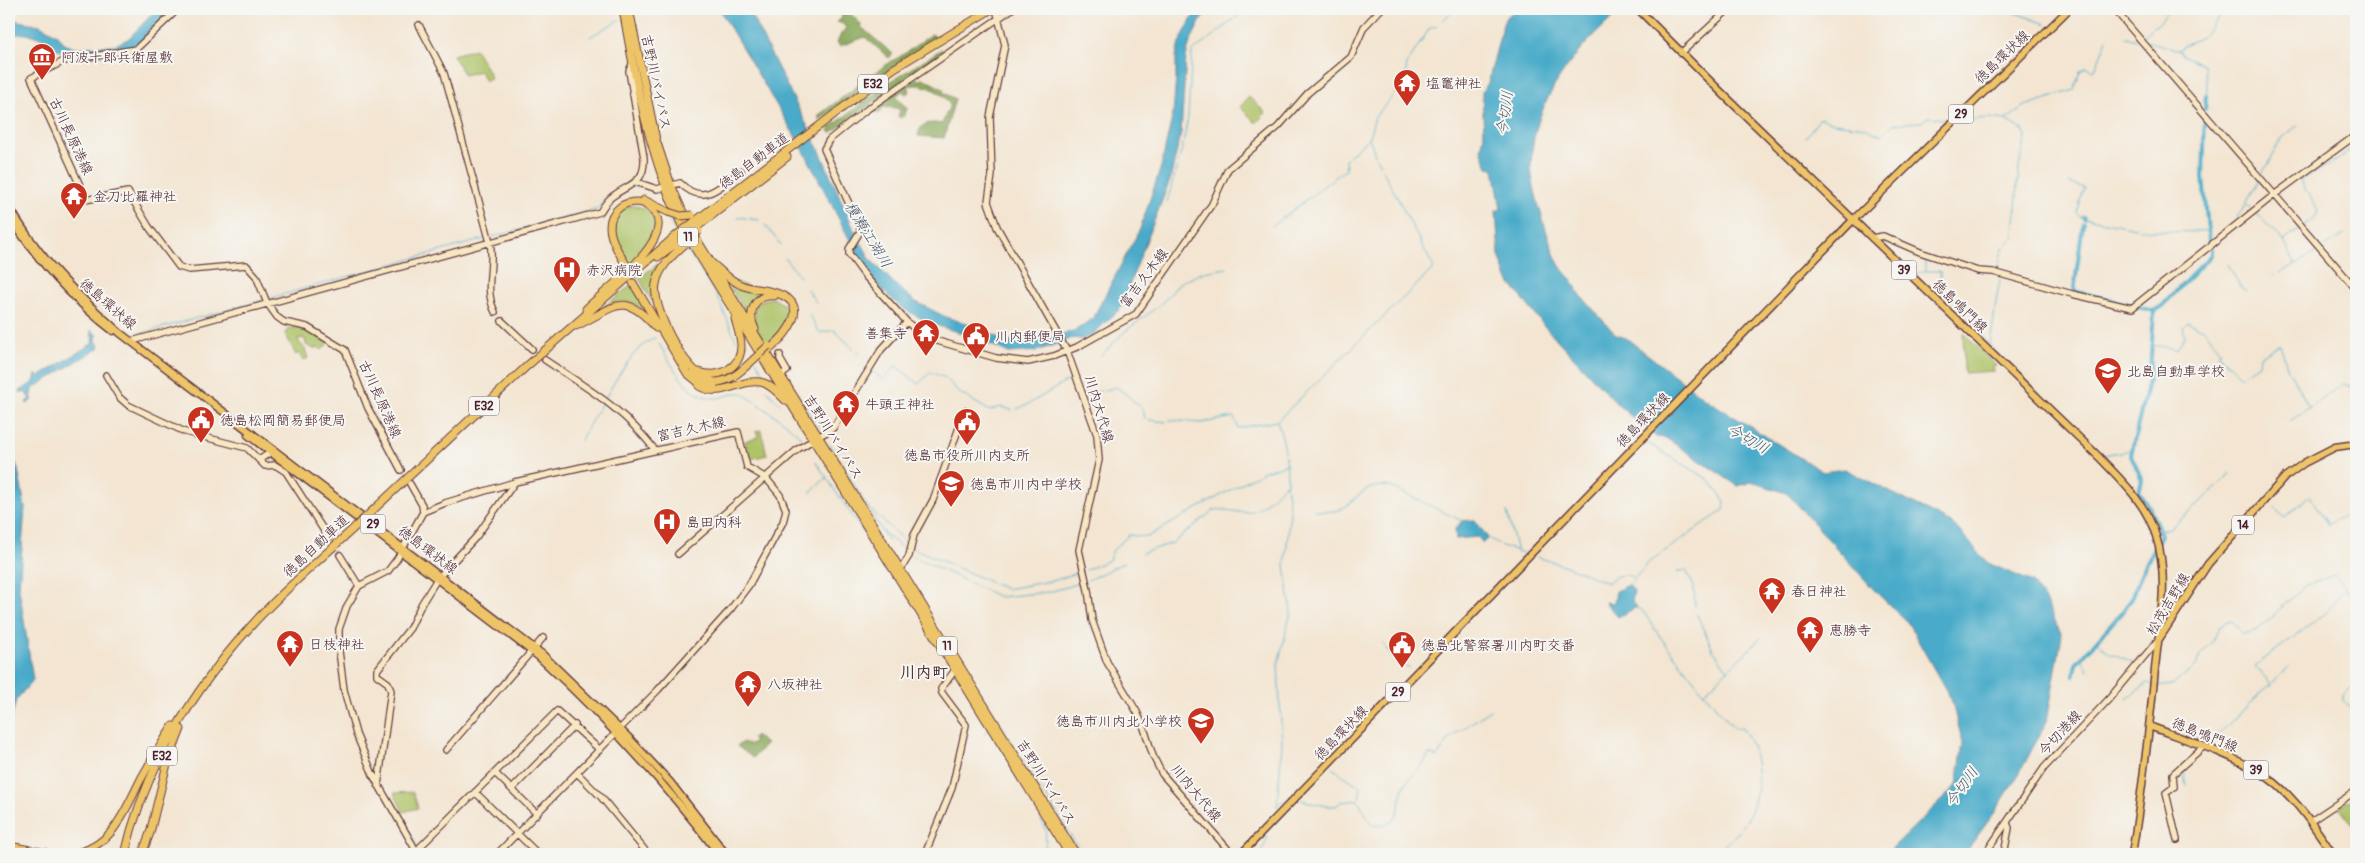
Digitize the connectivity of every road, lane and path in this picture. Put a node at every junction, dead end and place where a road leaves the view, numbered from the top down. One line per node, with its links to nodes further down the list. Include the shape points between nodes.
1 (178, 9): 31 (street, 古川長原港線, via 136,49 64,61 31,78 85,200 128,192 179,267 189,270 246,265 256,276)
2 (623, 9): 14 (highway, 吉野川バイパス / 11)
3 (629, 9): 19 (highway, 吉野川バイパス / 11)
4 (993, 9): 11 (street, 川内大代線); 16 (highway, 徳島自動車道 / E32, via 893,69)
5 (1012, 9): 11 (street)
6 (1380, 9): 41 (street, 富吉久木線, via 1364,28 1351,57 1308,93 1278,127 1228,169 1212,204 1136,314)
7 (1638, 9): 13 (main road, 徳島鳴門線 / 39)
8 (1729, 9): 13 (street)
9 (2069, 9): 23 (main road, 徳島環状線 / 29)
10 (2114, 9): 20 (street)
11 (999, 16): 35 (street, 富吉久木線, via 892,91 826,143 825,151 860,227 849,254); 41 (street, 川内大代線, via 1005,45 990,117 992,175 988,202 997,227)
12 (419, 25): 26 (street, via 444,73)
13 (1681, 53): 23 (main road, 徳島鳴門線 / 39)
14 (632, 64): 18 (street, via 629,70 644,164); 19 (highway, 吉野川バイパス / 11, via 648,134)
15 (2356, 135): 20 (street)
16 (794, 148): 24 (highway, 徳島自動車道 / E32, via 715,206); 24 (highway, 徳島自動車道 / E32, via 754,183)
17 (741, 171): 19 (street, via 706,194 688,191 680,183)
18 (636, 182): 19 (street, via 657,189); 26 (street, via 612,196 599,212)
19 (668, 186): 28 (highway, 吉野川バイパス / 11); 32 (highway, 吉野川バイパス / 11, via 686,234)
20 (2274, 195): 25 (street, via 2132,308 1978,271 1883,236); 30 (street)
21 (9, 206): 38 (main road, 徳島環状線 / 29, via 32,243 65,282)
22 (9, 215): 54 (main road, 徳島環状線 / 29, via 37,258 85,309)
23 (1853, 220): 25 (main road, 徳島鳴門線 / 39); 110 (main road, 徳島環状線 / 29)
24 (696, 224): 27 (highway, 徳島自動車道 / E32, bridge); 45 (highway, bridge, via 638,198 620,202 611,211 606,224 608,238 625,267 614,244 610,224 618,208 638,202 652,209 658,219 659,230 654,243)
25 (1872, 238): 70 (main road, 徳島鳴門線 / 39, via 2130,488 2149,517 2162,561 2164,588)
26 (490, 239): 31 (street); 33 (street, via 492,252 488,288)
27 (682, 239): 36 (highway, 徳島自動車道 / E32); 37 (highway, via 662,268 655,286 656,300)
28 (705, 254): 39 (highway, 吉野川バイパス / 11); 39 (highway, via 735,282 777,293 789,301 794,314 791,327)
29 (634, 282): 37 (highway)
30 (2356, 289)
31 (266, 300): 38 (street); 57 (street, 古川長原港線, via 284,322 307,327 345,350 368,408)
32 (732, 309): 46 (highway, via 741,347 735,365 724,372 710,374); 50 (highway, 吉野川バイパス / 11)
33 (495, 312)
34 (502, 322): 40 (street)
35 (907, 322): 41 (street, 富吉久木線, via 934,340 996,358 1036,362); 52 (street, via 881,350 835,426)
36 (568, 330): 37 (highway, via 615,306 626,304 643,312); 45 (highway, 徳島自動車道 / E32)
37 (670, 339): 46 (highway); 49 (highway)
38 (132, 341): 54 (main road, 徳島環状線 / 29)
39 (766, 346): 39 (highway, via 784,330 790,316 785,302 771,296 759,299 751,310 752,322); 44 (highway, bridge); 48 (highway, 吉野川バイパス / 11)
40 (532, 349)
41 (1067, 351): 109 (street, 川内大代線, via 1100,449 1079,556 1092,620 1107,662 1137,712 1152,756 1162,774)
42 (780, 355): 48 (street, via 787,371)
43 (545, 360): 55 (street, via 605,399 635,424)
44 (754, 361): 46 (highway, via 720,382 708,380); 49 (highway, via 736,379 722,385 707,385)
45 (527, 366): 73 (highway, 徳島自動車道 / E32, bridge, via 251,626)
46 (690, 367)
47 (106, 375): 56 (street, via 119,397 128,405 184,432 247,448)
48 (780, 376): 52 (highway, 吉野川バイパス / 11)
49 (692, 379): 50 (highway, via 712,391 751,382 764,383)
50 (791, 405): 52 (highway, 吉野川バイパス / 11)
51 (965, 411): 66 (street, via 933,500)
52 (816, 439): 58 (street, via 798,449); 66 (highway, 吉野川バイパス / 11)
53 (2356, 444): 70 (main road, 松茂吉野線 / 14, via 2335,447 2285,477 2208,564)
54 (272, 450): 56 (street); 63 (main road, 徳島環状線 / 29)
55 (655, 450): 58 (street, 富吉久木線, via 738,432 747,466); 59 (street, 富吉久木線)
56 (259, 460): 62 (street, via 265,466 275,465 287,473)
57 (401, 470)
58 (766, 478): 64 (street); 77 (street, via 783,499 786,516 748,585 730,610)
59 (515, 482): 61 (street); 67 (street, via 476,537)
60 (410, 484): 61 (street)
61 (423, 512): 63 (street)
62 (328, 537)
63 (402, 549): 67 (main road, 徳島環状線 / 29); 68 (street, via 388,571)
64 (678, 554)
65 (340, 555): 68 (street)
66 (898, 572): 72 (highway, 吉野川バイパス / 11); 108 (highway, 吉野川バイパス / 11)
67 (439, 577): 71 (main road, 徳島環状線 / 29); 83 (street, via 410,628 376,672 391,690)
68 (359, 586): 83 (street, via 343,614 339,651 350,715)
69 (544, 638): 71 (street)
70 (2158, 640): 76 (main road, 松茂吉野線 / 14); 89 (street, 今切港線, via 2108,700 2050,760)
71 (534, 650): 77 (main road, 徳島環状線 / 29); 79 (street)
72 (955, 670): 106 (street, via 946,680 942,693 966,725 952,788); 107 (highway, 吉野川バイパス / 11)
73 (198, 694): 74 (highway, 徳島自動車道 / E32); 97 (highway, via 153,757 119,823 99,844)
74 (189, 708): 98 (highway, 徳島自動車道 / E32, via 164,751 140,806); 99 (highway, via 167,764)
75 (575, 725): 80 (street); 81 (street, via 557,711); 84 (street)
76 (2149, 726): 78 (main road, 徳島鳴門線 / 39); 113 (main road, 松茂吉野線 / 14)
77 (619, 731): 80 (street); 104 (main road, 徳島環状線 / 29); 105 (main road, 徳島環状線 / 29, via 670,782)
78 (2203, 747): 88 (main road, 徳島鳴門線 / 39, via 2261,772 2282,789); 91 (street, via 2173,774 2174,788 2166,793)
79 (446, 750)
80 (600, 750): 82 (street)
81 (495, 773): 84 (street); 86 (street)
82 (577, 773): 87 (street); 103 (street)
83 (378, 785): 100 (street)
84 (512, 789): 87 (street)
85 (2356, 791): 88 (street)
86 (476, 792): 90 (street); 93 (street)
87 (537, 814): 90 (street)
88 (2311, 821): 114 (main road, 徳島鳴門線 / 39)
89 (2007, 822): 111 (street, 今切港線); 112 (street, via 2009,828)
90 (518, 834): 101 (street); 102 (street)
91 (2177, 840)
92 (9, 846): 96 (highway)
93 (420, 847)
94 (9, 851): 95 (highway)
95 (17, 854)
96 (51, 854)
97 (72, 854)
98 (126, 854)
99 (142, 854)
100 (418, 854)
101 (498, 854)
102 (538, 854)
103 (648, 854)
104 (719, 854)
105 (726, 854)
106 (925, 854)
107 (1069, 854)
108 (1076, 854)
109 (1232, 854)
110 (1241, 854)
111 (1985, 854)
112 (2004, 854)
113 (2132, 854)
114 (2333, 854)

